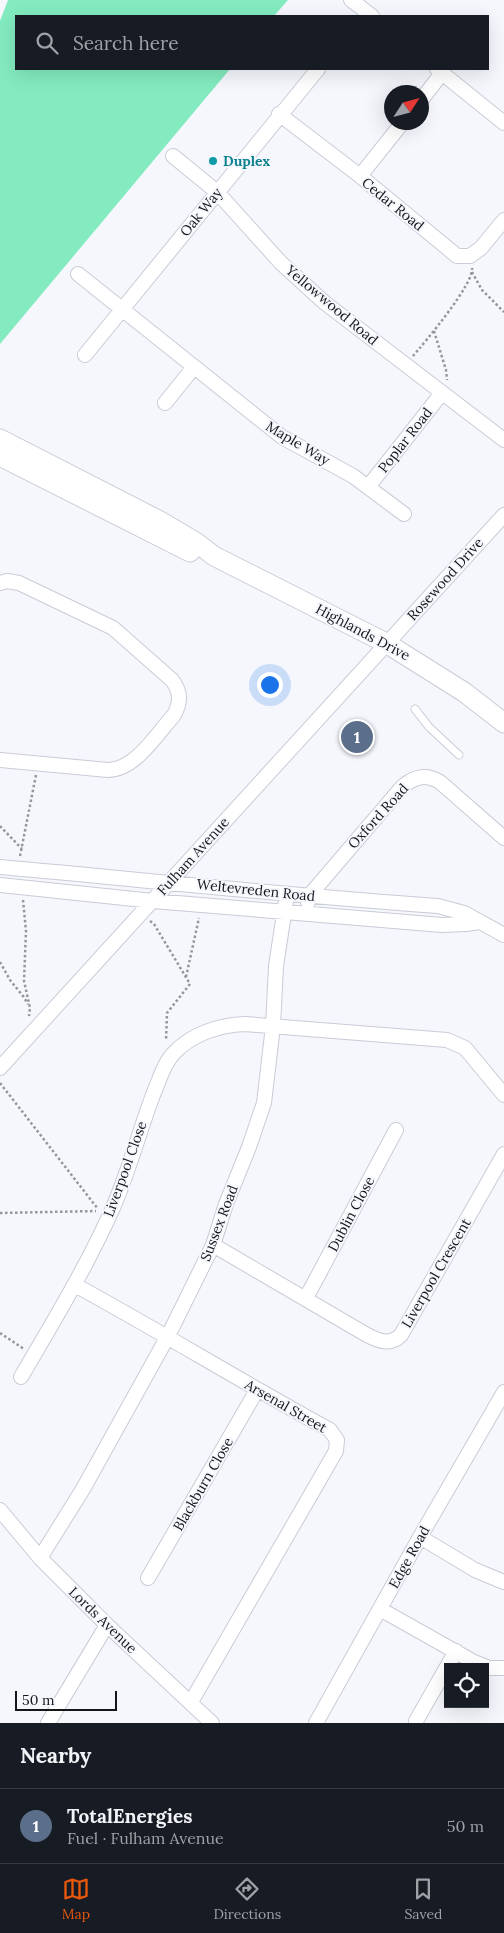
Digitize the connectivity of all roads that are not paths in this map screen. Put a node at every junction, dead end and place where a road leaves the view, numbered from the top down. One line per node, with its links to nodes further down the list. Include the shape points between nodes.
1 (352, 0): 2 (street)
2 (368, 15)
3 (317, 70): 6 (street, Oak Way)
4 (439, 71): 5 (street); 7 (street)
5 (429, 87)
6 (279, 114): 10 (street, Cedar Road); 11 (street, Oak Way)
7 (504, 123)
8 (397, 130): 10 (street)
9 (173, 156): 11 (street, Yellowwood Road)
10 (360, 176): 12 (street, Cedar Road, via 457,256 470,256 481,248)
11 (216, 192): 14 (street, Oak Way); 17 (street, Yellowwood Road, via 302,283)
12 (504, 220)
13 (78, 274): 14 (street, Maple Way)
14 (122, 309): 15 (street, Oak Way); 16 (street, Maple Way)
15 (85, 354)
16 (194, 367): 18 (street); 21 (street, Maple Way, via 282,436)
17 (442, 393): 19 (street, Yellowwood Road); 21 (street, Poplar Road)
18 (164, 404)
19 (504, 440)
20 (5, 450): 25 (main road, Highlands Drive, via 190,552 214,556)
21 (368, 487): 22 (street, Maple Way)
22 (404, 514)
23 (504, 515): 25 (street, Rosewood Drive)
24 (0, 583): 29 (street, via 19,583 108,625 172,680 180,702 174,715 123,768 108,770)
25 (386, 644): 27 (main road, Highlands Drive, via 464,692); 32 (street, Fulham Avenue)
26 (415, 709): 28 (lane)
27 (504, 723)
28 (459, 755)
29 (0, 760)
30 (504, 838): 35 (street, Oxford Road, via 440,782 422,776 403,786)
31 (0, 867): 32 (street, Weltevreden Road)
32 (170, 882): 34 (street, Weltevreden Road); 36 (street, Fulham Avenue)
33 (0, 885): 36 (street, Weltevreden Road)
34 (287, 894): 35 (street, Weltevreden Road); 37 (street, Sussex Road)
35 (309, 896): 38 (street); 39 (street, Weltevreden Road, via 438,906 464,913)
36 (153, 901): 37 (street, Weltevreden Road); 42 (street, Fulham Avenue)
37 (285, 912): 38 (street, Weltevreden Road); 41 (street, Sussex Road, via 276,966)
38 (307, 914): 39 (street, Weltevreden Road, via 442,925)
39 (479, 922): 40 (street, Weltevreden Road)
40 (504, 935)
41 (273, 1026): 43 (street, via 447,1040 473,1055); 46 (street, Sussex Road, via 264,1103); 47 (street, Liverpool Close, via 237,1024 217,1027 174,1053 144,1117 113,1208)
42 (0, 1068)
43 (504, 1095)
44 (396, 1130): 48 (street, Dublin Close)
45 (504, 1154): 48 (street, Liverpool Crescent, via 397,1339 387,1342 375,1339)
46 (214, 1245): 48 (street, Liverpool Crescent); 49 (street, Sussex Road)
47 (75, 1285): 49 (street, Arsenal Street); 50 (street, Liverpool Close)
48 (306, 1298)
49 (168, 1336): 51 (street, Arsenal Street); 55 (street, Sussex Road, via 83,1489)
50 (21, 1377)
51 (257, 1390): 56 (street, Blackburn Close); 62 (street, Arsenal Street, via 330,1430 337,1448)
52 (504, 1392): 54 (street, Edge Road)
53 (0, 1510): 55 (street, Lords Avenue)
54 (420, 1537): 57 (street, via 475,1570); 58 (street, Edge Road)
55 (40, 1558): 59 (street, Lords Avenue)
56 (148, 1578)
57 (504, 1582)
58 (380, 1609): 60 (street); 66 (street, Edge Road)
59 (107, 1624): 62 (street, Lords Avenue); 64 (street)
60 (456, 1651): 61 (street, via 489,1668); 63 (street)
61 (504, 1668)
62 (191, 1702): 65 (street, Lords Avenue)
63 (416, 1721)
64 (48, 1723)
65 (212, 1723)
66 (316, 1723)

